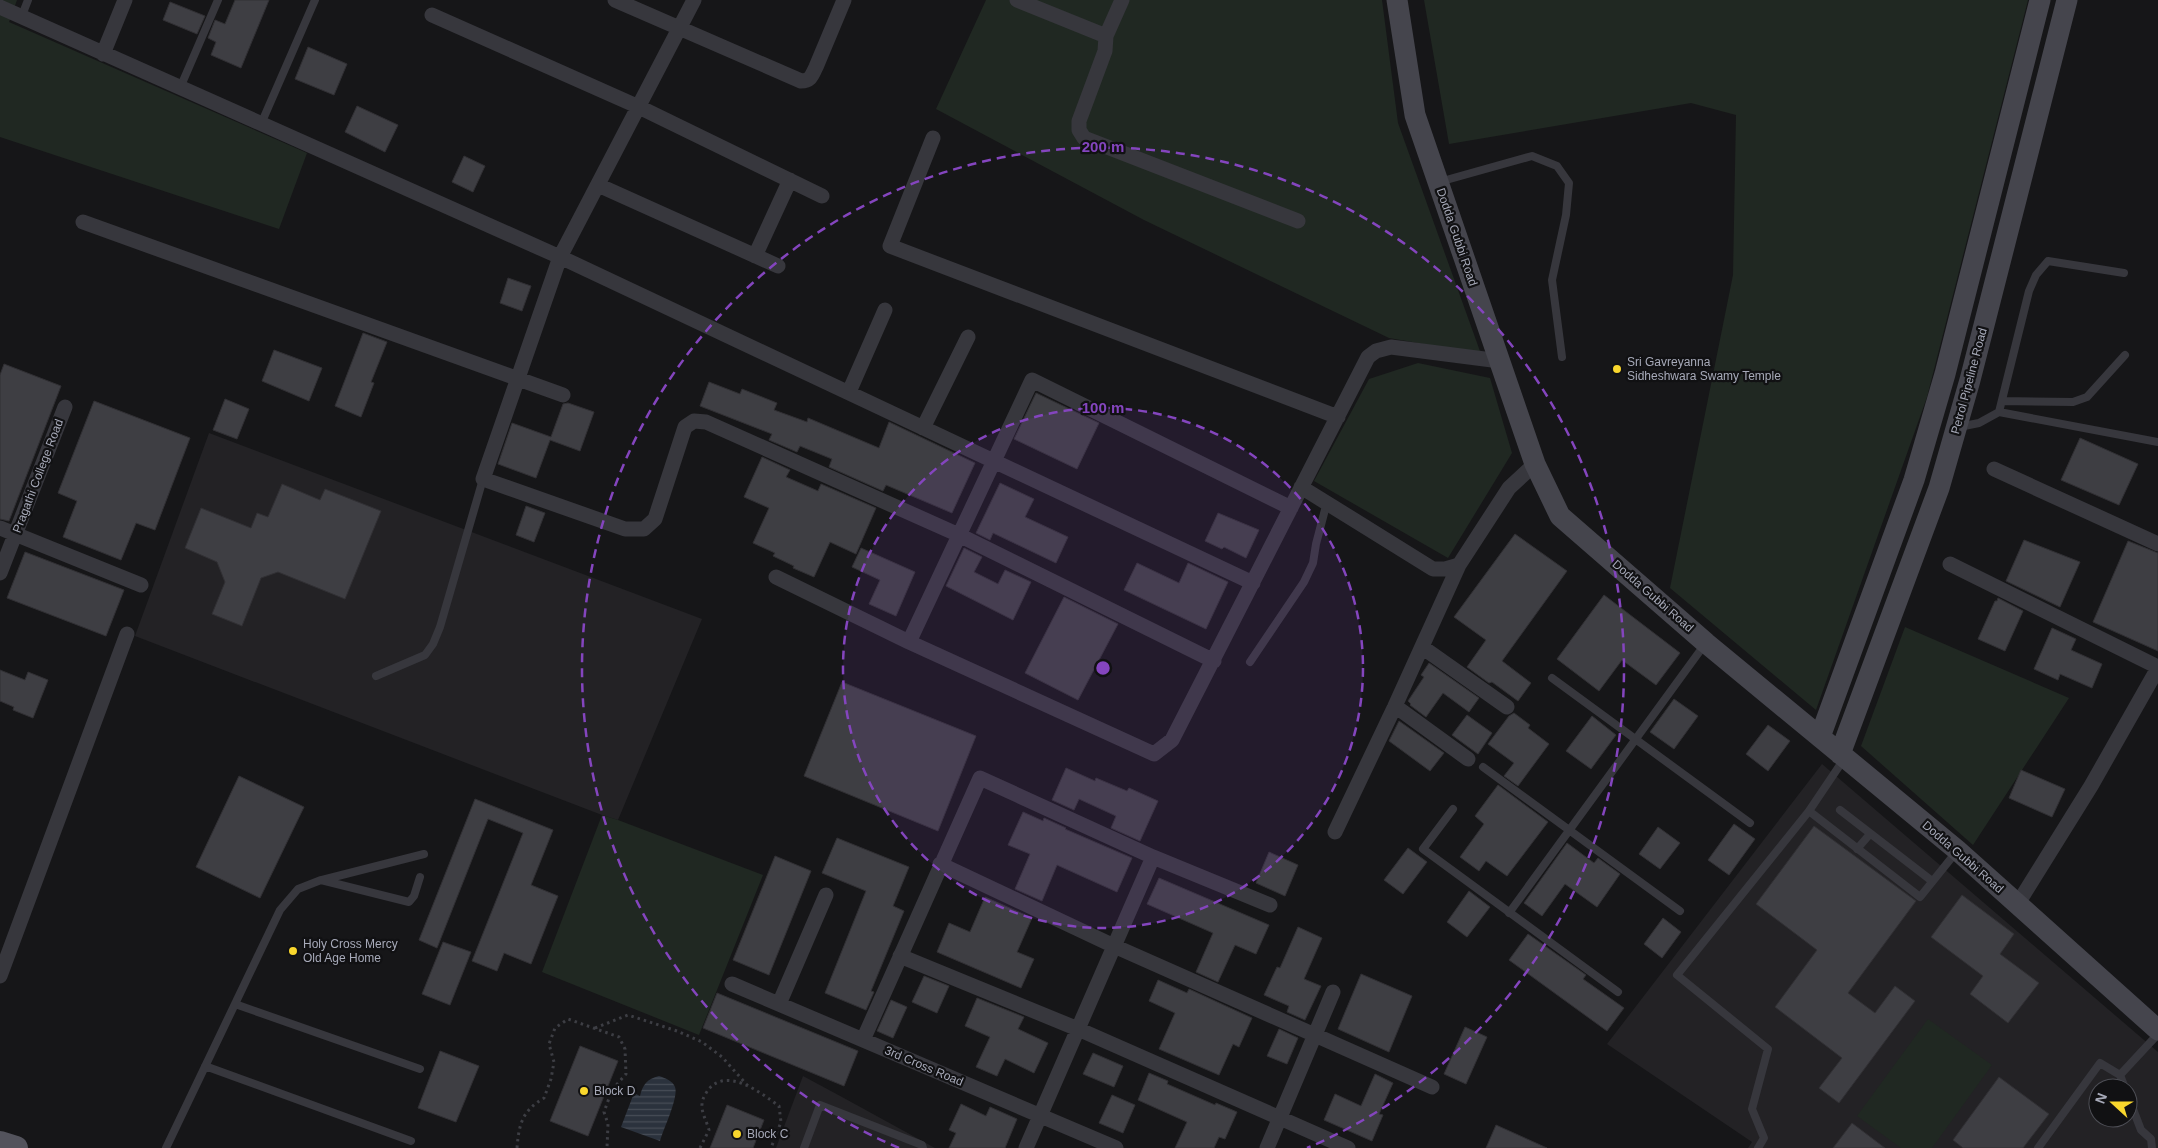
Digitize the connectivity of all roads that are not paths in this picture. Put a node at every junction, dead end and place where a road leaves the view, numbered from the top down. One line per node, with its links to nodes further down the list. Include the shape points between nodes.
1 (28, 0): 15 (lane)
2 (125, 0): 19 (street)
3 (218, 0): 20 (lane)
4 (315, 0): 22 (lane)
5 (615, 0): 17 (street)
6 (694, 0): 17 (street)
7 (844, 0): 17 (street, via 811,78 806,81)
8 (1017, 0): 18 (street)
9 (1122, 0): 18 (street)
10 (1397, 0): 25 (main road, Dodda Gubbi Road, via 1415,115)
11 (2067, 0): 16 (main road, Petrol Pipeline Road)
12 (0, 7): 15 (street)
13 (2038, 8): 16 (main road); 77 (main road, Petrol Pipeline Road, via 1945,374 1914,480)
14 (432, 15): 21 (street)
15 (20, 18): 19 (street)
16 (2060, 25): 47 (main road, Petrol Pipeline Road)
17 (681, 29): 21 (street)
18 (1106, 36): 28 (street, via 1104,51 1079,121 1079,130 1084,138)
19 (103, 54): 20 (street)
20 (180, 88): 22 (street)
21 (640, 107): 24 (street); 26 (street)
22 (261, 124): 31 (street)
23 (933, 138): 45 (street, via 890,246)
24 (790, 180): 27 (street); 30 (street)
25 (1438, 182): 37 (lane, via 1532,156 1557,166 1569,183 1566,215 1552,280); 38 (main road, Dodda Gubbi Road)
26 (598, 185): 30 (street); 31 (street)
27 (822, 196)
28 (1298, 221)
29 (83, 222): 39 (street)
30 (754, 256): 32 (street)
31 (560, 257): 39 (street); 40 (street)
32 (778, 266)
33 (2124, 273): 42 (lane, via 2048,262 2036,275 2029,291)
34 (885, 310): 40 (street)
35 (968, 338): 46 (street)
36 (2125, 355): 42 (lane, via 2087,396 2073,402)
37 (1562, 357)
38 (1500, 361): 45 (street, via 1391,347 1376,351 1365,362); 50 (main road, Dodda Gubbi Road)
39 (518, 380): 41 (street); 52 (street)
40 (849, 392): 46 (street)
41 (563, 394)
42 (2002, 401): 44 (lane)
43 (65, 407): 57 (street, Pragathi College Road)
44 (1999, 412): 47 (lane, via 1979,423); 48 (lane)
45 (1338, 417): 53 (street)
46 (923, 428): 49 (street)
47 (1957, 428): 79 (main road, Petrol Pipeline Road, via 1939,488)
48 (2158, 442)
49 (994, 461): 55 (street, via 1032,380); 58 (street); 64 (street)
50 (1535, 464): 61 (street, via 1509,488); 68 (main road, Dodda Gubbi Road, via 1560,516)
51 (1994, 469): 59 (street)
52 (483, 479): 58 (street, via 625,529 644,529 655,519 685,427 694,421 706,422); 73 (lane, via 433,644 425,655)
53 (1301, 487): 54 (street); 55 (street)
54 (1328, 502): 61 (street, via 1433,568); 71 (lane, via 1313,563 1304,582)
55 (1291, 508): 64 (street)
56 (0, 528): 57 (street)
57 (15, 534): 62 (street, Pragathi College Road); 65 (street)
58 (959, 535): 67 (street); 70 (street)
59 (2158, 544)
60 (1950, 564): 72 (street)
61 (1459, 566): 69 (street)
62 (0, 572)
63 (776, 577): 67 (street)
64 (1253, 583): 70 (street)
65 (141, 585)
66 (127, 634): 104 (street)
67 (909, 642): 70 (street, via 1154,754 1172,740)
68 (1706, 643): 77 (main road, Dodda Gubbi Road); 78 (lane)
69 (1422, 646): 75 (street); 76 (street)
70 (1214, 661)
71 (1250, 662)
72 (2158, 667): 99 (street, via 2091,786)
73 (376, 676)
74 (1552, 678): 78 (lane)
75 (1395, 706): 80 (street); 87 (street)
76 (1507, 706)
77 (1820, 737): 79 (main road, Dodda Gubbi Road)
78 (1636, 739): 85 (lane); 86 (lane)
79 (1843, 756): 84 (lane); 90 (main road, Dodda Gubbi Road)
80 (1468, 759)
81 (1483, 767): 86 (lane)
82 (1453, 809): 101 (lane, via 1423,850)
83 (1840, 810): 88 (lane)
84 (1809, 811): 89 (lane); 125 (lane, via 1677,975 1768,1049 1752,1109 1764,1138)
85 (1750, 823)
86 (1570, 830): 100 (lane); 101 (lane)
87 (1335, 832)
88 (1870, 834): 89 (lane); 96 (lane)
89 (1857, 849): 96 (lane, via 1920,898)
90 (1957, 850): 96 (lane); 99 (main road, Dodda Gubbi Road)
91 (424, 854): 95 (lane)
92 (1153, 857): 93 (street, via 980,778); 98 (street); 102 (street)
93 (940, 864): 102 (street); 103 (street)
94 (420, 877): 95 (lane, via 409,902)
95 (320, 880): 108 (lane, via 298,889 280,910)
96 (1932, 881)
97 (826, 895): 109 (street)
98 (1270, 905)
99 (2017, 905): 111 (main road, Dodda Gubbi Road)
100 (1680, 911)
101 (1509, 913): 107 (lane)
102 (1114, 946): 110 (street); 113 (street)
103 (900, 956): 110 (street); 114 (street)
104 (0, 976)
105 (732, 984): 109 (street, 3rd Cross Road)
106 (1333, 992): 113 (street)
107 (1618, 992)
108 (235, 1004): 115 (lane); 116 (lane)
109 (779, 1004): 114 (street, 3rd Cross Road)
110 (1078, 1029): 120 (street); 121 (street)
111 (2158, 1030)
112 (2158, 1034): 117 (lane)
113 (1314, 1036): 119 (street); 121 (street)
114 (863, 1040): 120 (street, 3rd Cross Road)
115 (205, 1066): 123 (lane); 127 (lane)
116 (420, 1069)
117 (2120, 1074): 118 (lane); 134 (lane, via 2100,1063)
118 (2121, 1078)
119 (1432, 1088)
120 (1040, 1116): 130 (street); 131 (street, 3rd Cross Road)
121 (1281, 1117): 132 (street); 133 (street)
122 (2138, 1122): 135 (lane, via 2151,1139)
123 (411, 1140)
124 (0, 1143): 126 (main road)
125 (1760, 1147)
126 (16, 1148)
127 (166, 1148)
128 (804, 1148): 129 (lane, via 820,1105)
129 (923, 1148)
130 (1026, 1148)
131 (1116, 1148)
132 (1267, 1148)
133 (1348, 1148)
134 (2038, 1148)
135 (2152, 1148)

